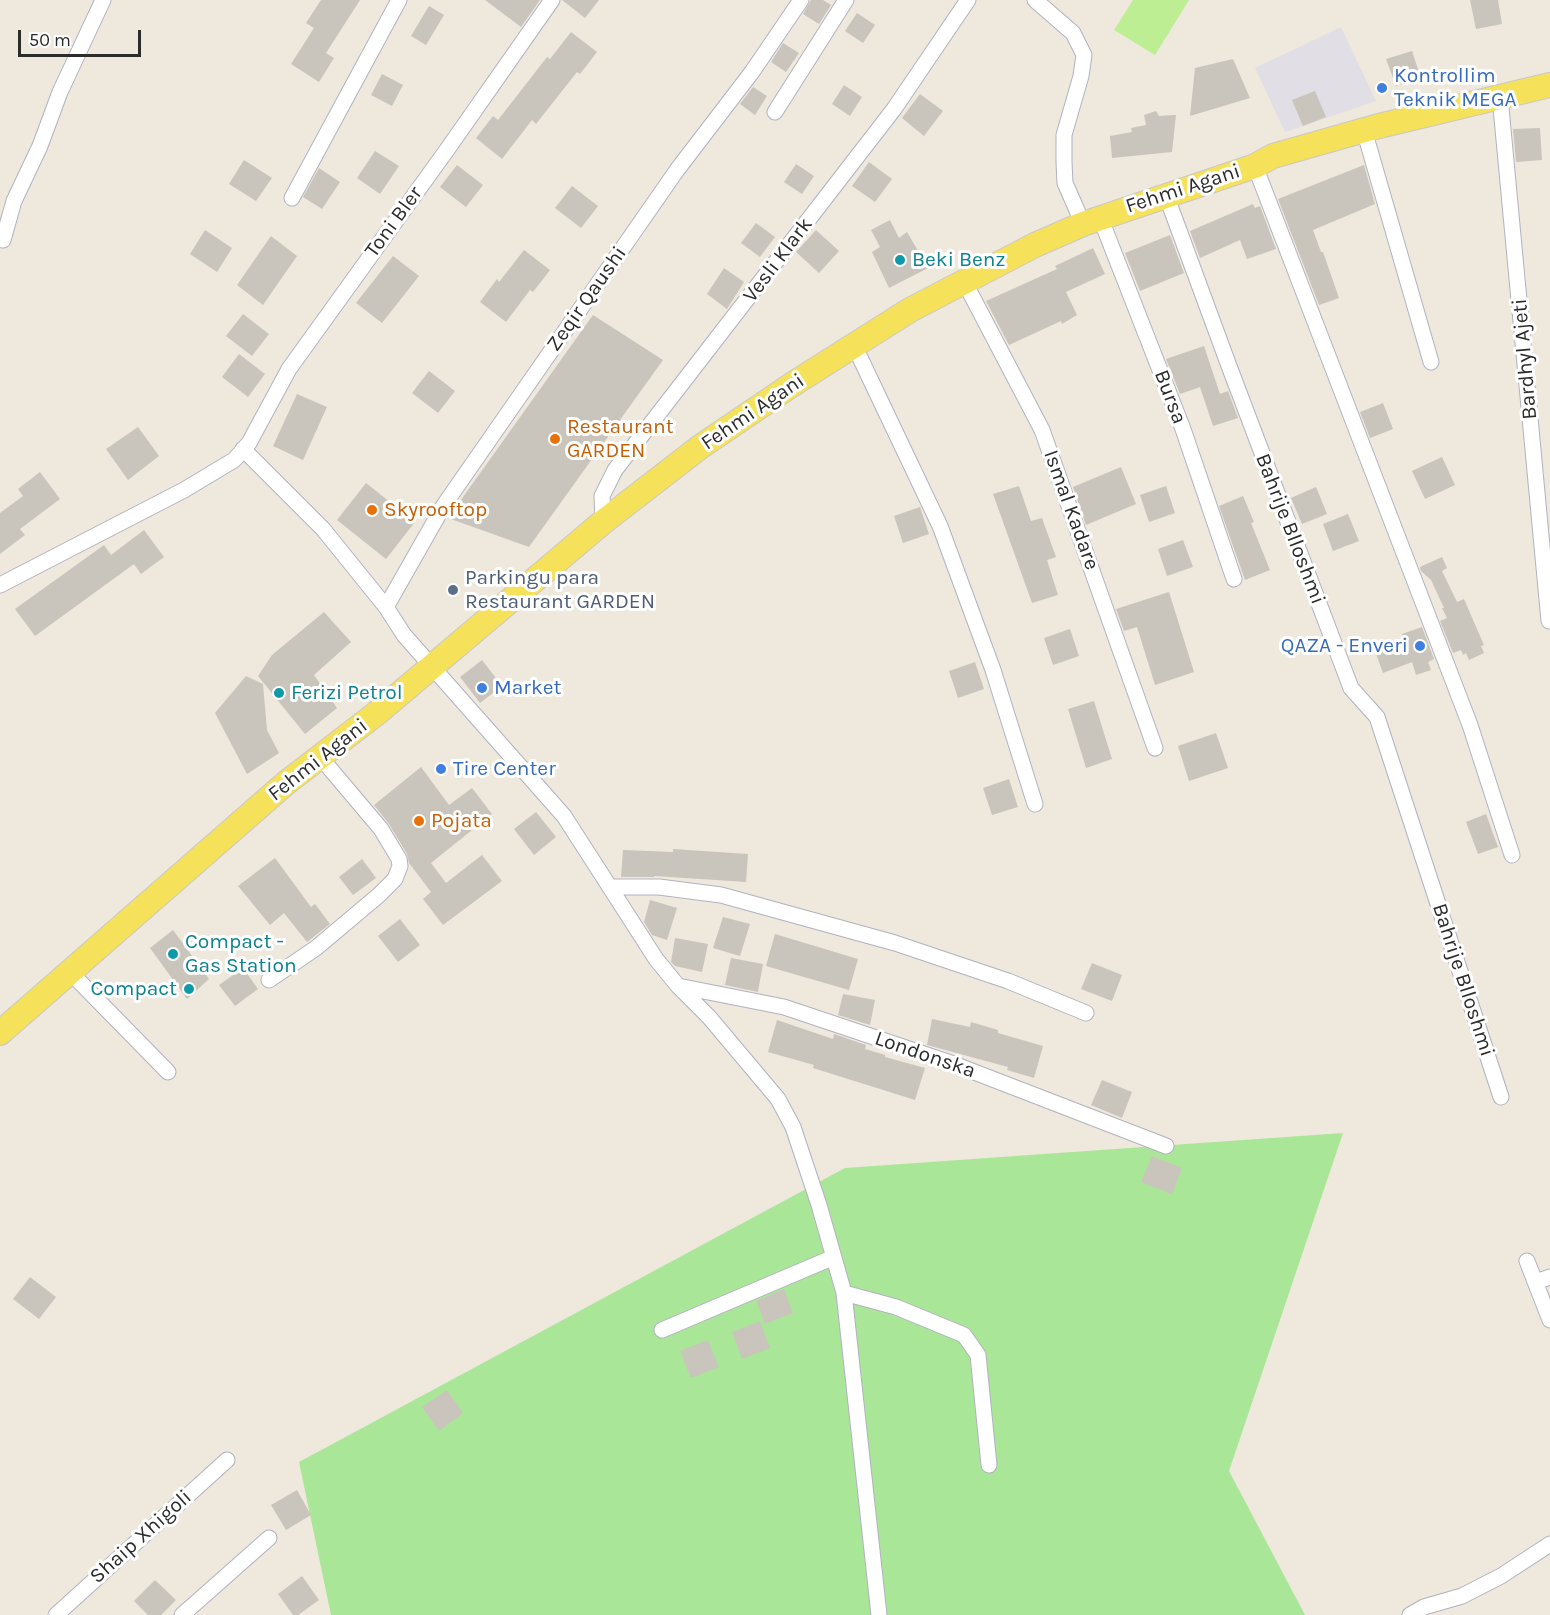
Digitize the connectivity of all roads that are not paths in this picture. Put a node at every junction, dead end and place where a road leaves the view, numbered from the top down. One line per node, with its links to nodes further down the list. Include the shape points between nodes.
1 (103, 0): 16 (street, via 14,201)
2 (399, 0): 14 (street)
3 (552, 0): 20 (street, Toni Bler, via 289,369)
4 (801, 0): 24 (street, Zeqir Qaushi, via 677,170 444,505)
5 (846, 0): 10 (street)
6 (968, 0): 21 (street, Vesli Klark, via 894,109 615,470 602,496)
7 (1035, 0): 15 (street, Bursa, via 1073,33 1084,55 1064,135 1065,183)
8 (1550, 85): 9 (main road, Fehmi Agani)
9 (1500, 97): 11 (main road, Fehmi Agani); 25 (street, Bardhyl Ajeti)
10 (775, 112)
11 (1364, 130): 12 (main road, Fehmi Agani, via 1273,156); 19 (street)
12 (1255, 166): 13 (main road, Fehmi Agani); 30 (street, via 1470,725)
13 (1166, 195): 15 (main road, Fehmi Agani); 38 (street, Bahrije Blloshmi, via 1351,688 1377,717)
14 (292, 198)
15 (1092, 220): 17 (main road, Fehmi Agani); 22 (street, Bursa, via 1183,429)
16 (3, 240)
17 (963, 281): 18 (main road, Fehmi Agani); 27 (street, Ismal Kadare, via 1042,430)
18 (854, 345): 21 (main road, Fehmi Agani, via 700,447); 29 (street, via 940,526 993,670)
19 (1431, 362)
20 (243, 449): 23 (street, Toni Bler, via 234,460 184,490); 24 (street, via 323,529)
21 (603, 522): 26 (main road, Fehmi Agani)
22 (1234, 579)
23 (0, 585)
24 (386, 607): 26 (street)
25 (1549, 621)
26 (432, 668): 28 (main road, Fehmi Agani); 31 (street, via 564,816)
27 (1155, 748)
28 (321, 758): 32 (main road, Fehmi Agani, via 286,783); 33 (street, via 381,829 400,866 395,879 380,895 316,948)
29 (1035, 804)
30 (1512, 855)
31 (611, 886): 34 (street, via 656,959); 35 (street, via 721,895 895,943 1008,981)
32 (70, 972): 36 (main road, Fehmi Agani); 37 (street)
33 (269, 980)
34 (678, 986): 39 (street, Londonska, via 784,1007 951,1063); 40 (street, via 778,1099 793,1127)
35 (1086, 1013)
36 (0, 1033)
37 (168, 1072)
38 (1501, 1096)
39 (1166, 1146)
40 (834, 1257): 43 (street); 45 (street)
41 (1527, 1261): 42 (street)
42 (1542, 1280): 44 (street)
43 (844, 1293): 47 (street, via 896,1307 964,1335 978,1355); 52 (street)
44 (1550, 1320)
45 (662, 1330)
46 (227, 1460): 50 (street, Shaip Xhigoli)
47 (989, 1465)
48 (270, 1538): 51 (street)
49 (1550, 1544): 53 (street, via 1462,1596 1424,1606)
50 (56, 1615)
51 (182, 1615)
52 (879, 1615)
53 (1410, 1615)

